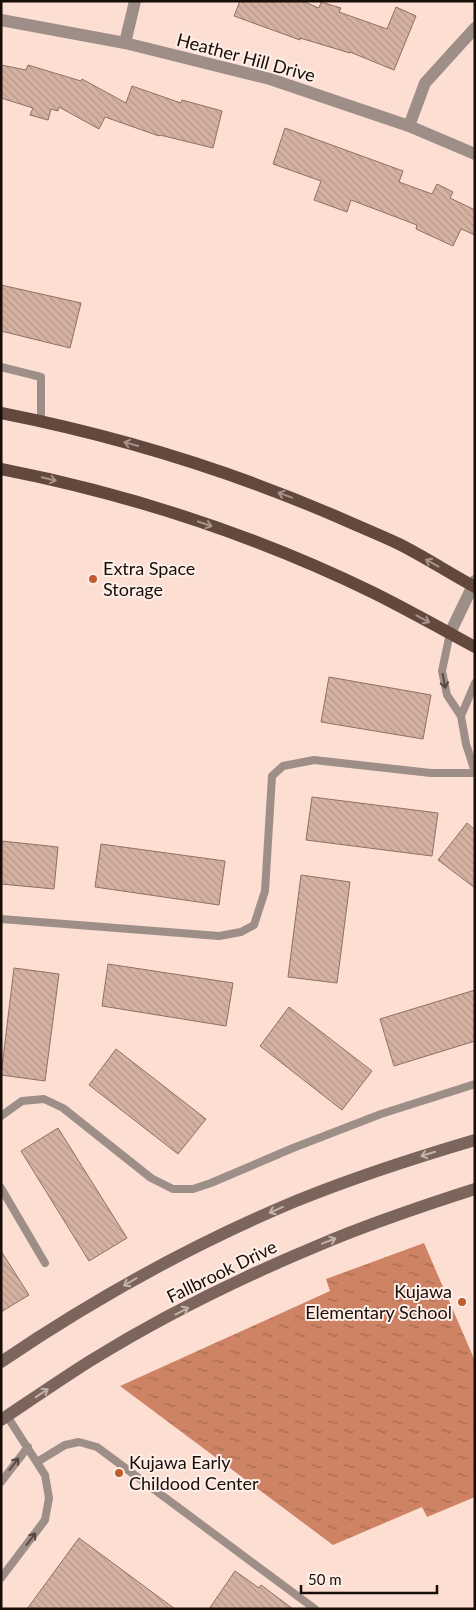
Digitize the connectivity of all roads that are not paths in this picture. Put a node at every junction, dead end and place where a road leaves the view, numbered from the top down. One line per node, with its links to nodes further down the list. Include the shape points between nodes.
1 (135, 1): 4 (street)
2 (1, 20): 4 (street, Heather Hill Drive)
3 (475, 28): 5 (street, via 425,83)
4 (125, 43): 5 (street, Heather Hill Drive, via 270,79)
5 (410, 126): 6 (street, Heather Hill Drive)
6 (475, 154)
7 (1, 367): 9 (lane, via 41,377)
8 (1, 413): 9 (main road)
9 (41, 421): 11 (main road, one-way to 9, via 398,544 299,500 135,444)
10 (1, 469): 12 (main road, one-way to 12, via 120,497 204,523 375,593)
11 (474, 584): 12 (street)
12 (450, 633): 13 (main road); 15 (lane, one-way to 15, via 442,671 447,695)
13 (475, 647)
14 (475, 683): 15 (lane)
15 (461, 716): 16 (lane)
16 (475, 773): 17 (lane, via 431,773 314,760 283,766 272,776 265,891 254,925 241,932 219,936)
17 (1, 919)
18 (475, 1084): 19 (lane, via 381,1114 193,1189 173,1189 151,1178 63,1108 44,1099 22,1101)
19 (1, 1116)
20 (475, 1140): 24 (street, Fallbrook Drive, one-way to 24, via 358,1178 237,1228 133,1280)
21 (1, 1188): 23 (lane)
22 (475, 1190): 25 (street, Fallbrook Drive, one-way to 22, via 91,1361 260,1272 378,1222)
23 (45, 1263)
24 (1, 1362)
25 (4, 1418): 26 (lane)
26 (28, 1446): 27 (lane); 28 (lane, one-way to 26)
27 (37, 1462): 29 (lane, one-way to 27, via 45,1520 49,1498 45,1475); 30 (lane, via 65,1445 79,1442 96,1447)
28 (1, 1482)
29 (1, 1578)
30 (315, 1609)

